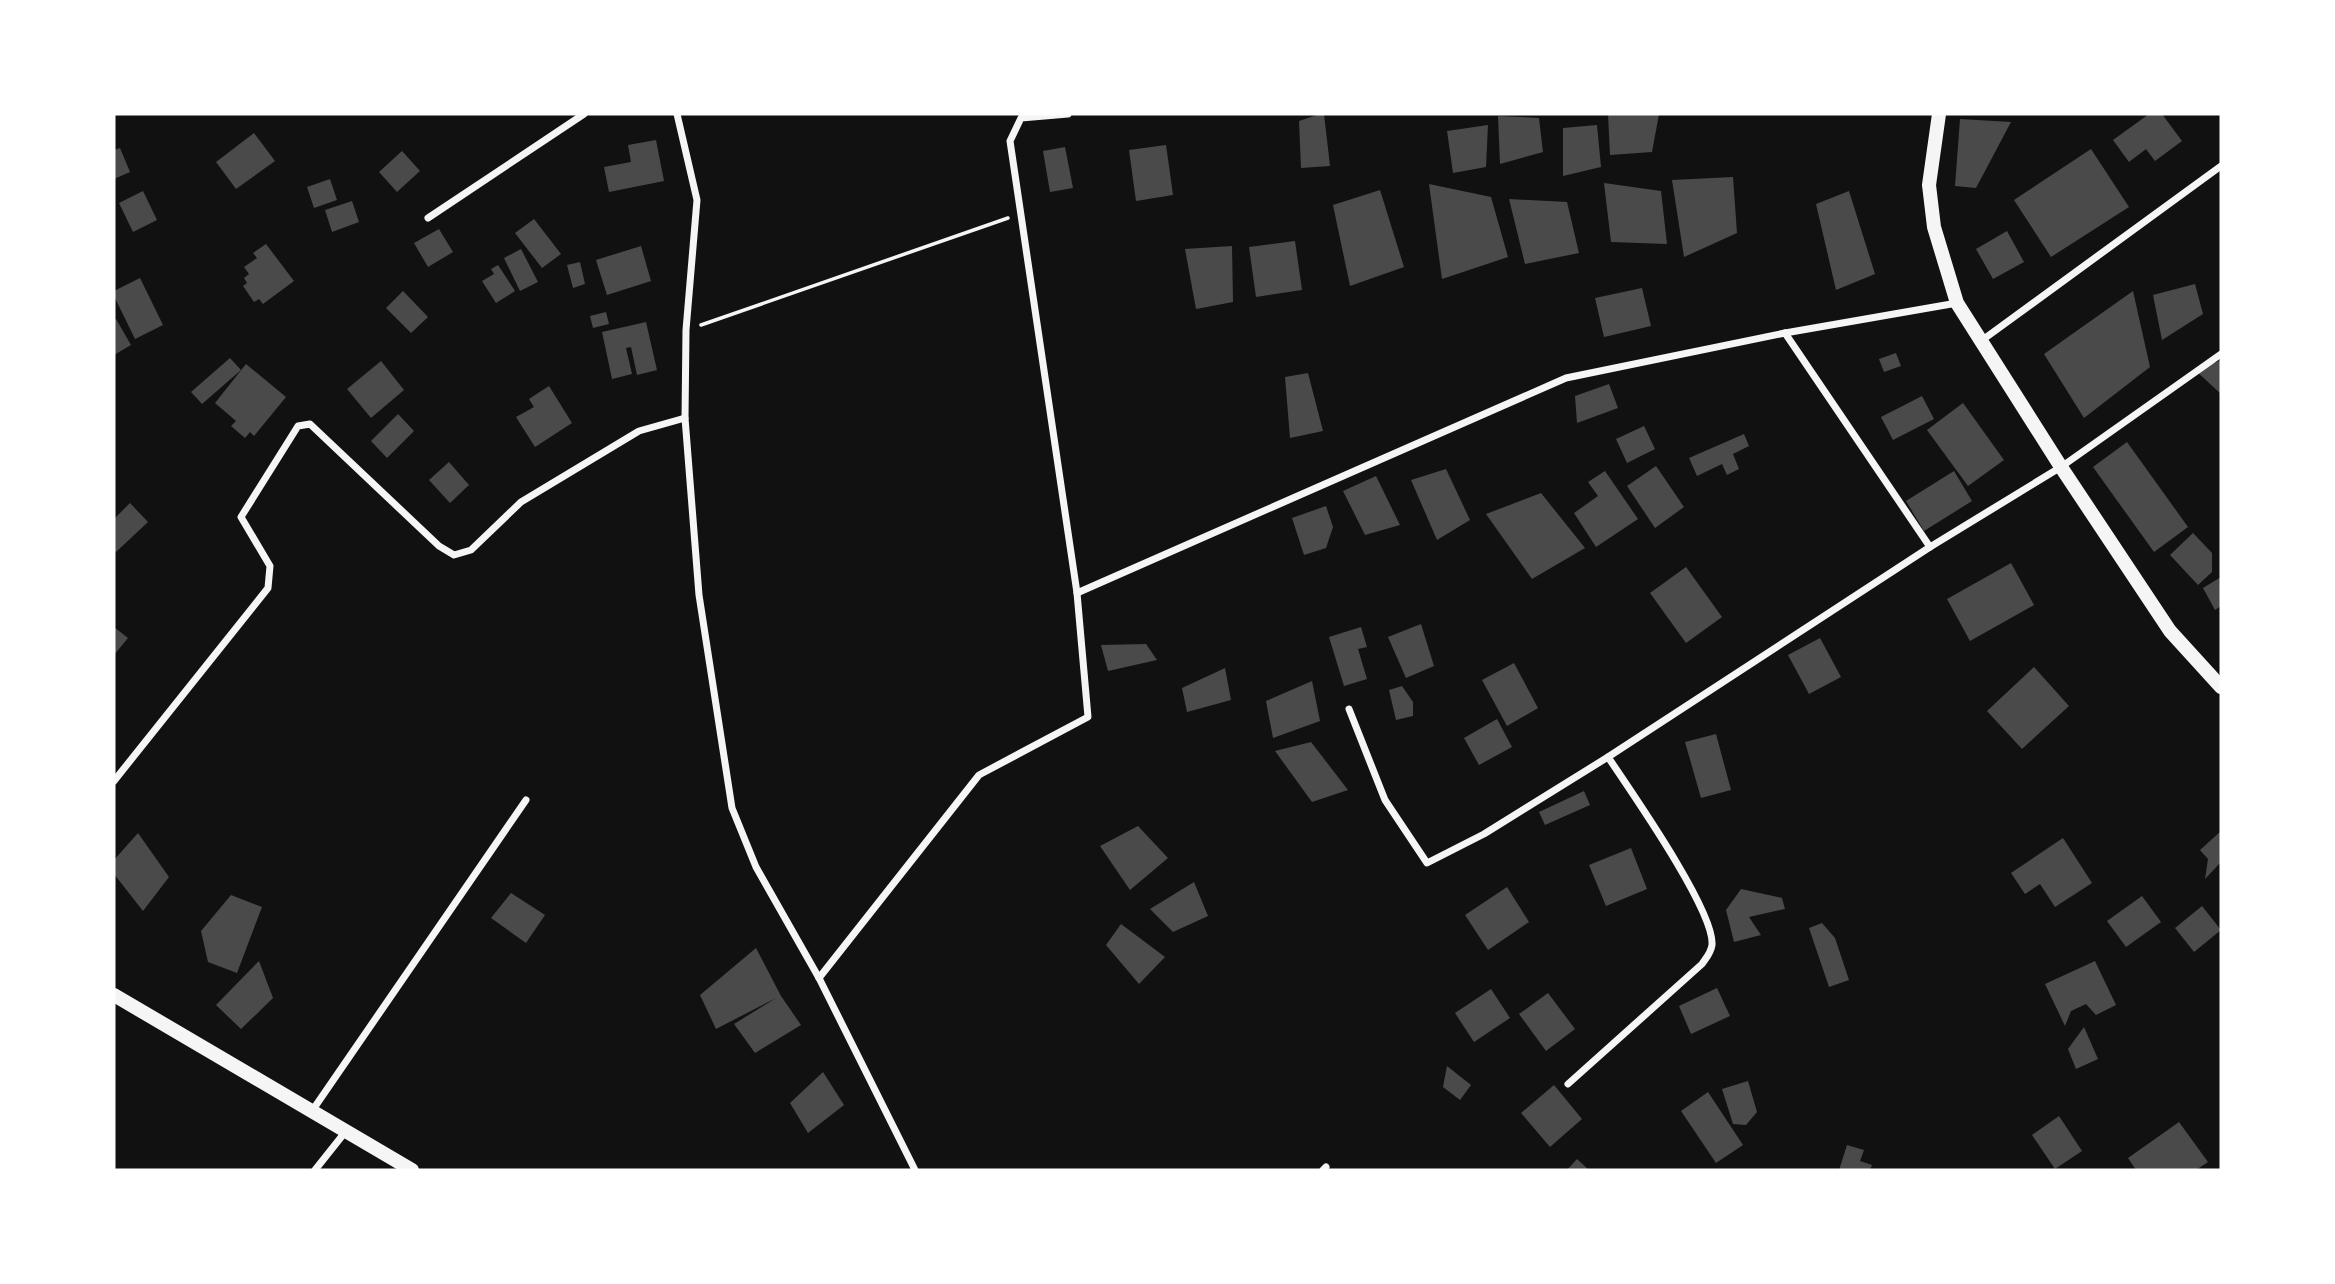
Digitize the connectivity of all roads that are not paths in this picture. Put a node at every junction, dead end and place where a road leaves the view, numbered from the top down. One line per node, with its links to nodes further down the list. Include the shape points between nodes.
1 (584, 114): 6 (street)
2 (677, 114): 11 (street, via 697,200 686,331)
3 (1068, 114): 14 (street, via 1021,118 1010,141)
4 (1939, 114): 7 (main road, via 1929,185 1934,227)
5 (2221, 166): 9 (street)
6 (428, 218)
7 (1957, 303): 8 (street); 9 (main road)
8 (1785, 333): 13 (street); 14 (street, via 1566,378)
9 (1981, 341): 12 (main road)
10 (2221, 354): 12 (street)
11 (685, 418): 18 (street, via 639,431 521,502 471,550 454,555 310,424 298,426 241,517 270,566 268,588); 20 (street, via 699,595 733,808 756,867)
12 (2062, 467): 13 (street); 15 (main road, via 2170,631)
13 (1930, 547): 17 (street)
14 (1077, 593): 20 (street, via 1088,717 979,775)
15 (2221, 687)
16 (1349, 709): 17 (street, via 1385,800 1427,863 1484,834)
17 (1608, 757): 22 (street, via 1664,841 1709,924 1712,946 1702,964)
18 (114, 781)
19 (526, 800): 23 (street)
20 (819, 978): 27 (street)
21 (114, 995): 23 (main road)
22 (1568, 1084)
23 (312, 1112): 24 (main road)
24 (346, 1131): 25 (street); 26 (main road)
25 (315, 1170)
26 (412, 1170)
27 (915, 1170)

